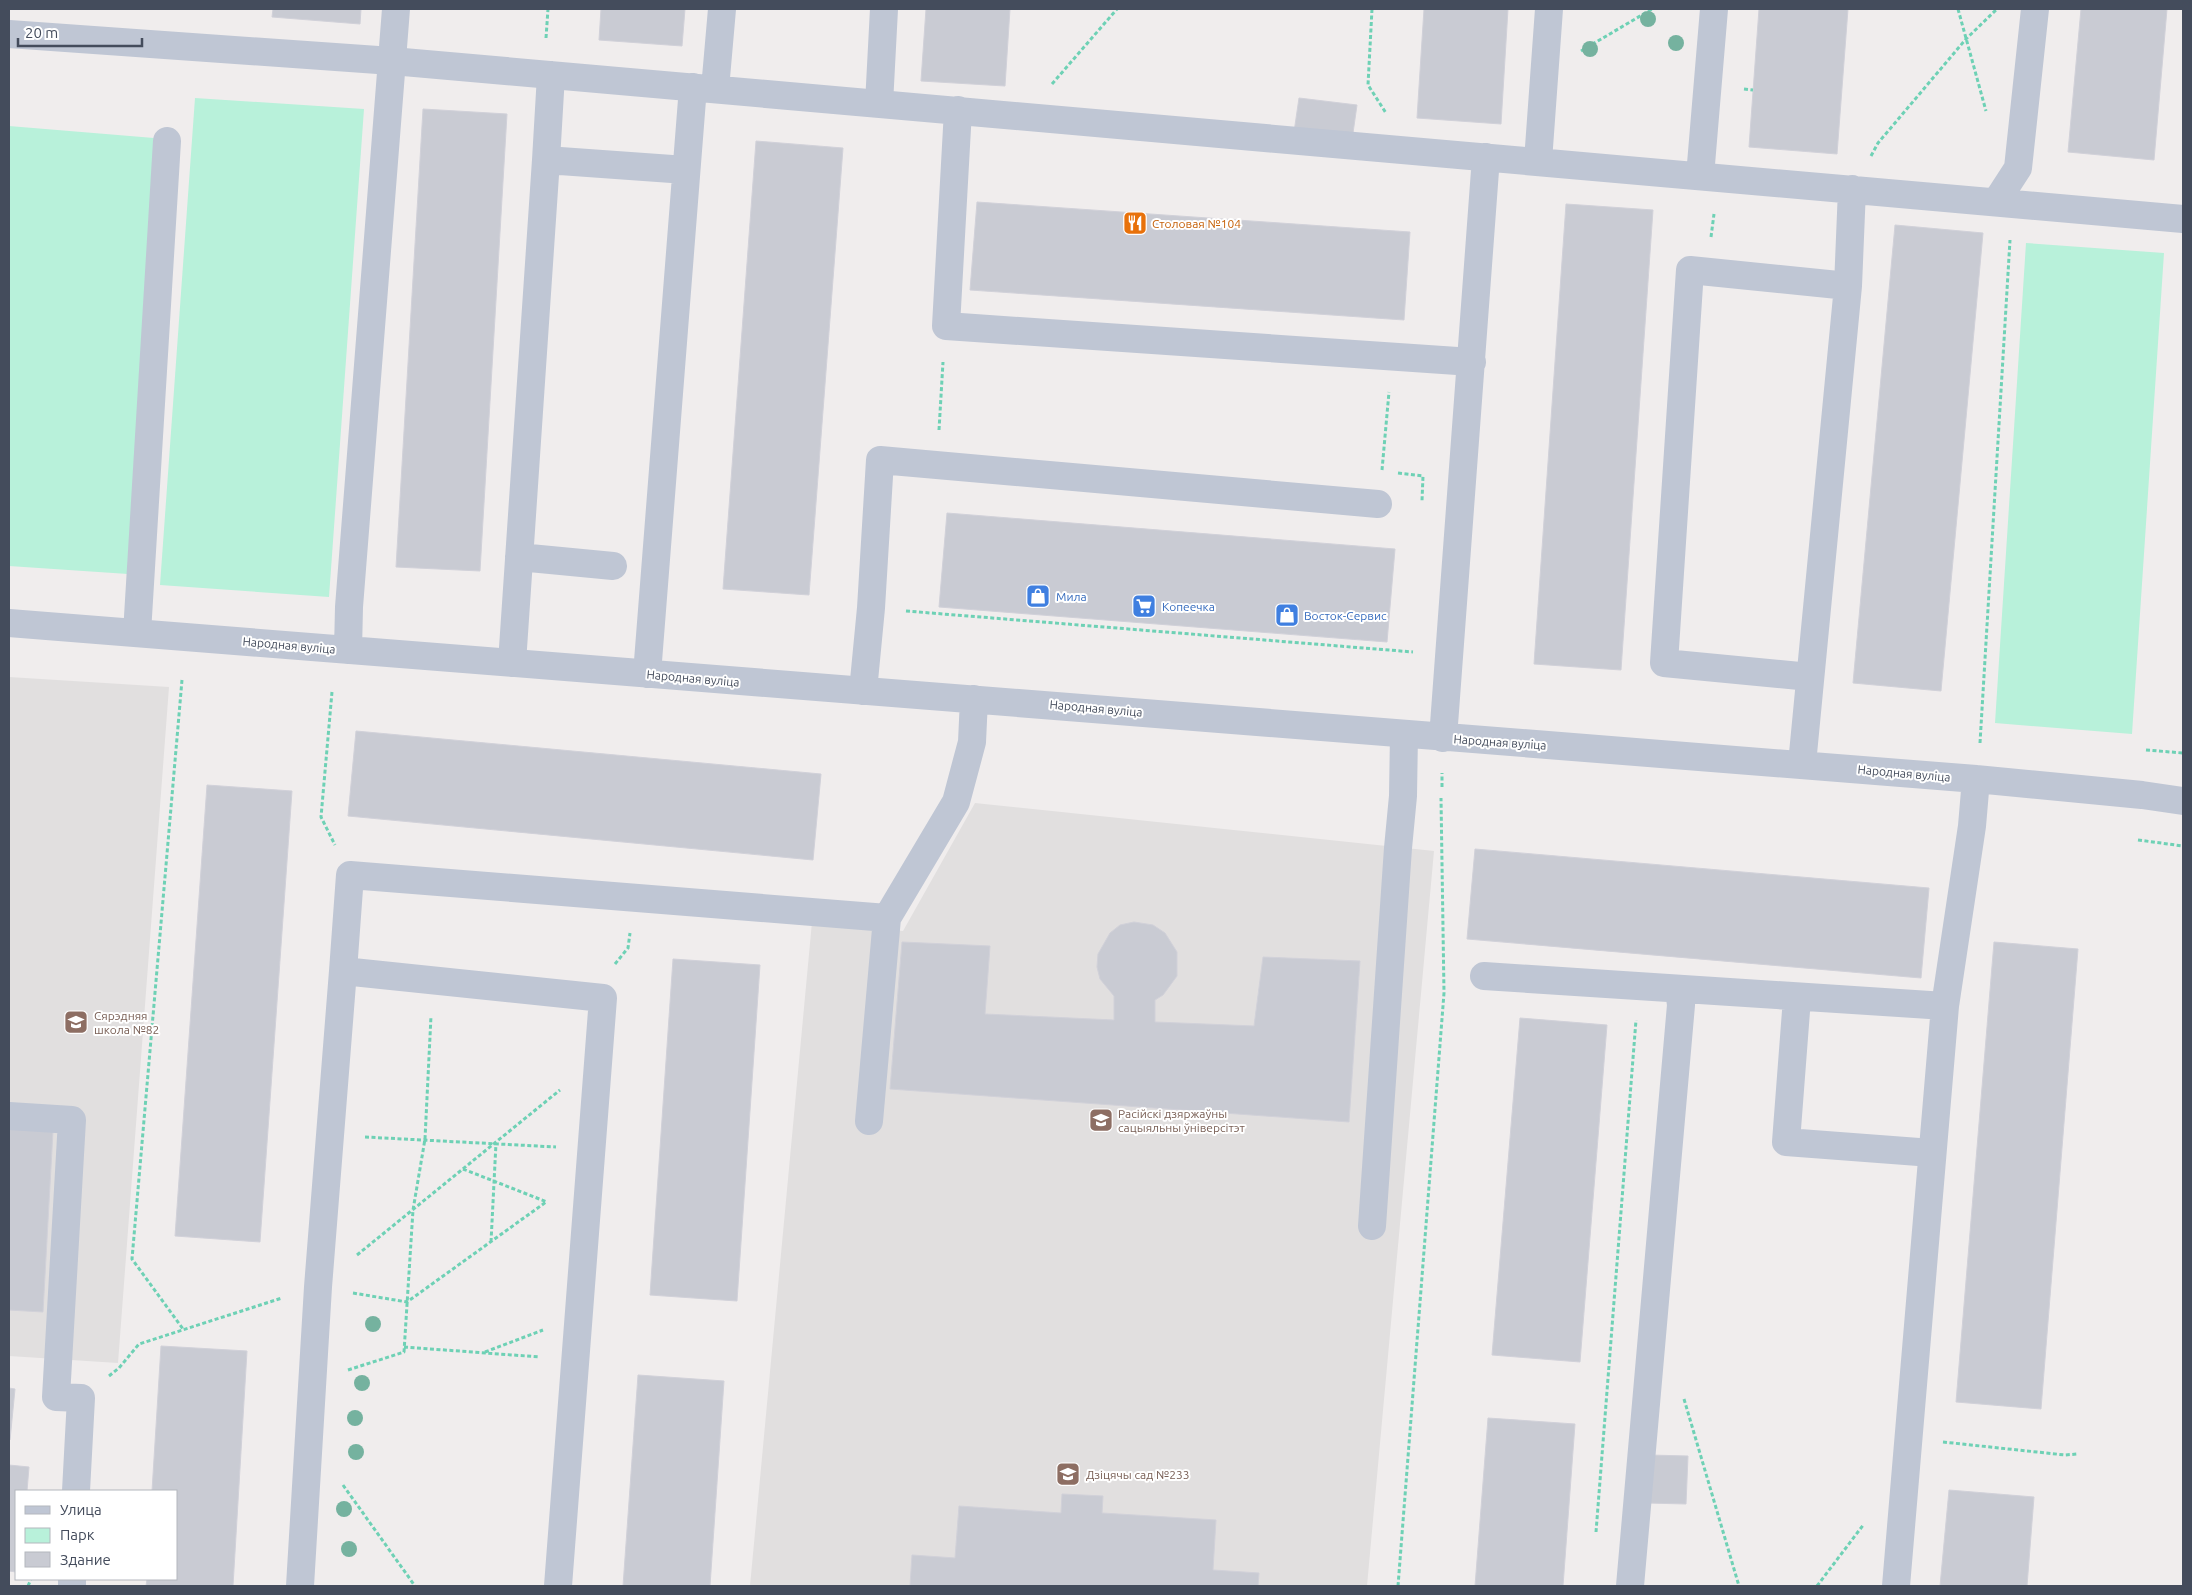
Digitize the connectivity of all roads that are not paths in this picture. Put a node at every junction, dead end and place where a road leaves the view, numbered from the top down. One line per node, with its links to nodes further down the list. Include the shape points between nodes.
1 (396, 9): 8 (street)
2 (722, 9): 10 (street)
3 (884, 9): 11 (street)
4 (1549, 9): 16 (street)
5 (1714, 9): 18 (street)
6 (2035, 9): 20 (street, via 2018,168)
7 (9, 34): 8 (street)
8 (392, 60): 9 (street); 29 (street)
9 (551, 75): 10 (street); 15 (street)
10 (704, 88): 11 (street); 17 (street)
11 (879, 104): 12 (street)
12 (958, 110): 14 (street); 23 (street, via 946,326)
13 (167, 141): 28 (street)
14 (1486, 157): 16 (street); 23 (street)
15 (546, 160): 17 (street); 25 (street)
16 (1538, 161): 18 (street)
17 (686, 170): 31 (street)
18 (1700, 176): 19 (street)
19 (1852, 190): 20 (street); 22 (street)
20 (2004, 203): 21 (street)
21 (2183, 219)
22 (1848, 286): 32 (street); 32 (street, via 1690,270 1664,663)
23 (1472, 362): 36 (street)
24 (1378, 504): 33 (street, via 880,460 872,608)
25 (519, 557): 26 (street); 30 (street)
26 (613, 566)
27 (9, 624): 28 (street, Народная вуліца)
28 (136, 633): 29 (street, Народная вуліца)
29 (348, 650): 30 (street, Народная вуліца)
30 (512, 663): 31 (street, Народная вуліца)
31 (647, 674): 33 (street, Народная вуліца)
32 (1810, 677): 37 (street)
33 (863, 691): 34 (street, Народная вуліца)
34 (974, 699): 35 (street, Народная вуліца); 40 (street, via 972,742 956,802)
35 (1404, 734): 36 (street, Народная вуліца); 49 (street, via 1403,796)
36 (1443, 738): 37 (street, Народная вуліца)
37 (1802, 764): 38 (street, Народная вуліца)
38 (1976, 779): 39 (street, Народная вуліца); 45 (street)
39 (2183, 801)
40 (887, 918): 41 (street, via 350,875); 47 (street)
41 (343, 971): 51 (street, via 318,1287); 52 (street, via 603,998)
42 (1484, 976): 43 (street)
43 (1679, 990): 44 (street); 53 (street, via 1681,1006)
44 (1797, 998): 45 (street); 48 (street, via 1786,1142)
45 (1945, 1006): 48 (street)
46 (9, 1116): 50 (street, via 72,1120 56,1397 81,1398)
47 (869, 1121)
48 (1932, 1153): 54 (street)
49 (1372, 1226)
50 (76, 1490)
51 (300, 1586)
52 (558, 1586)
53 (1630, 1586)
54 (1896, 1586)

